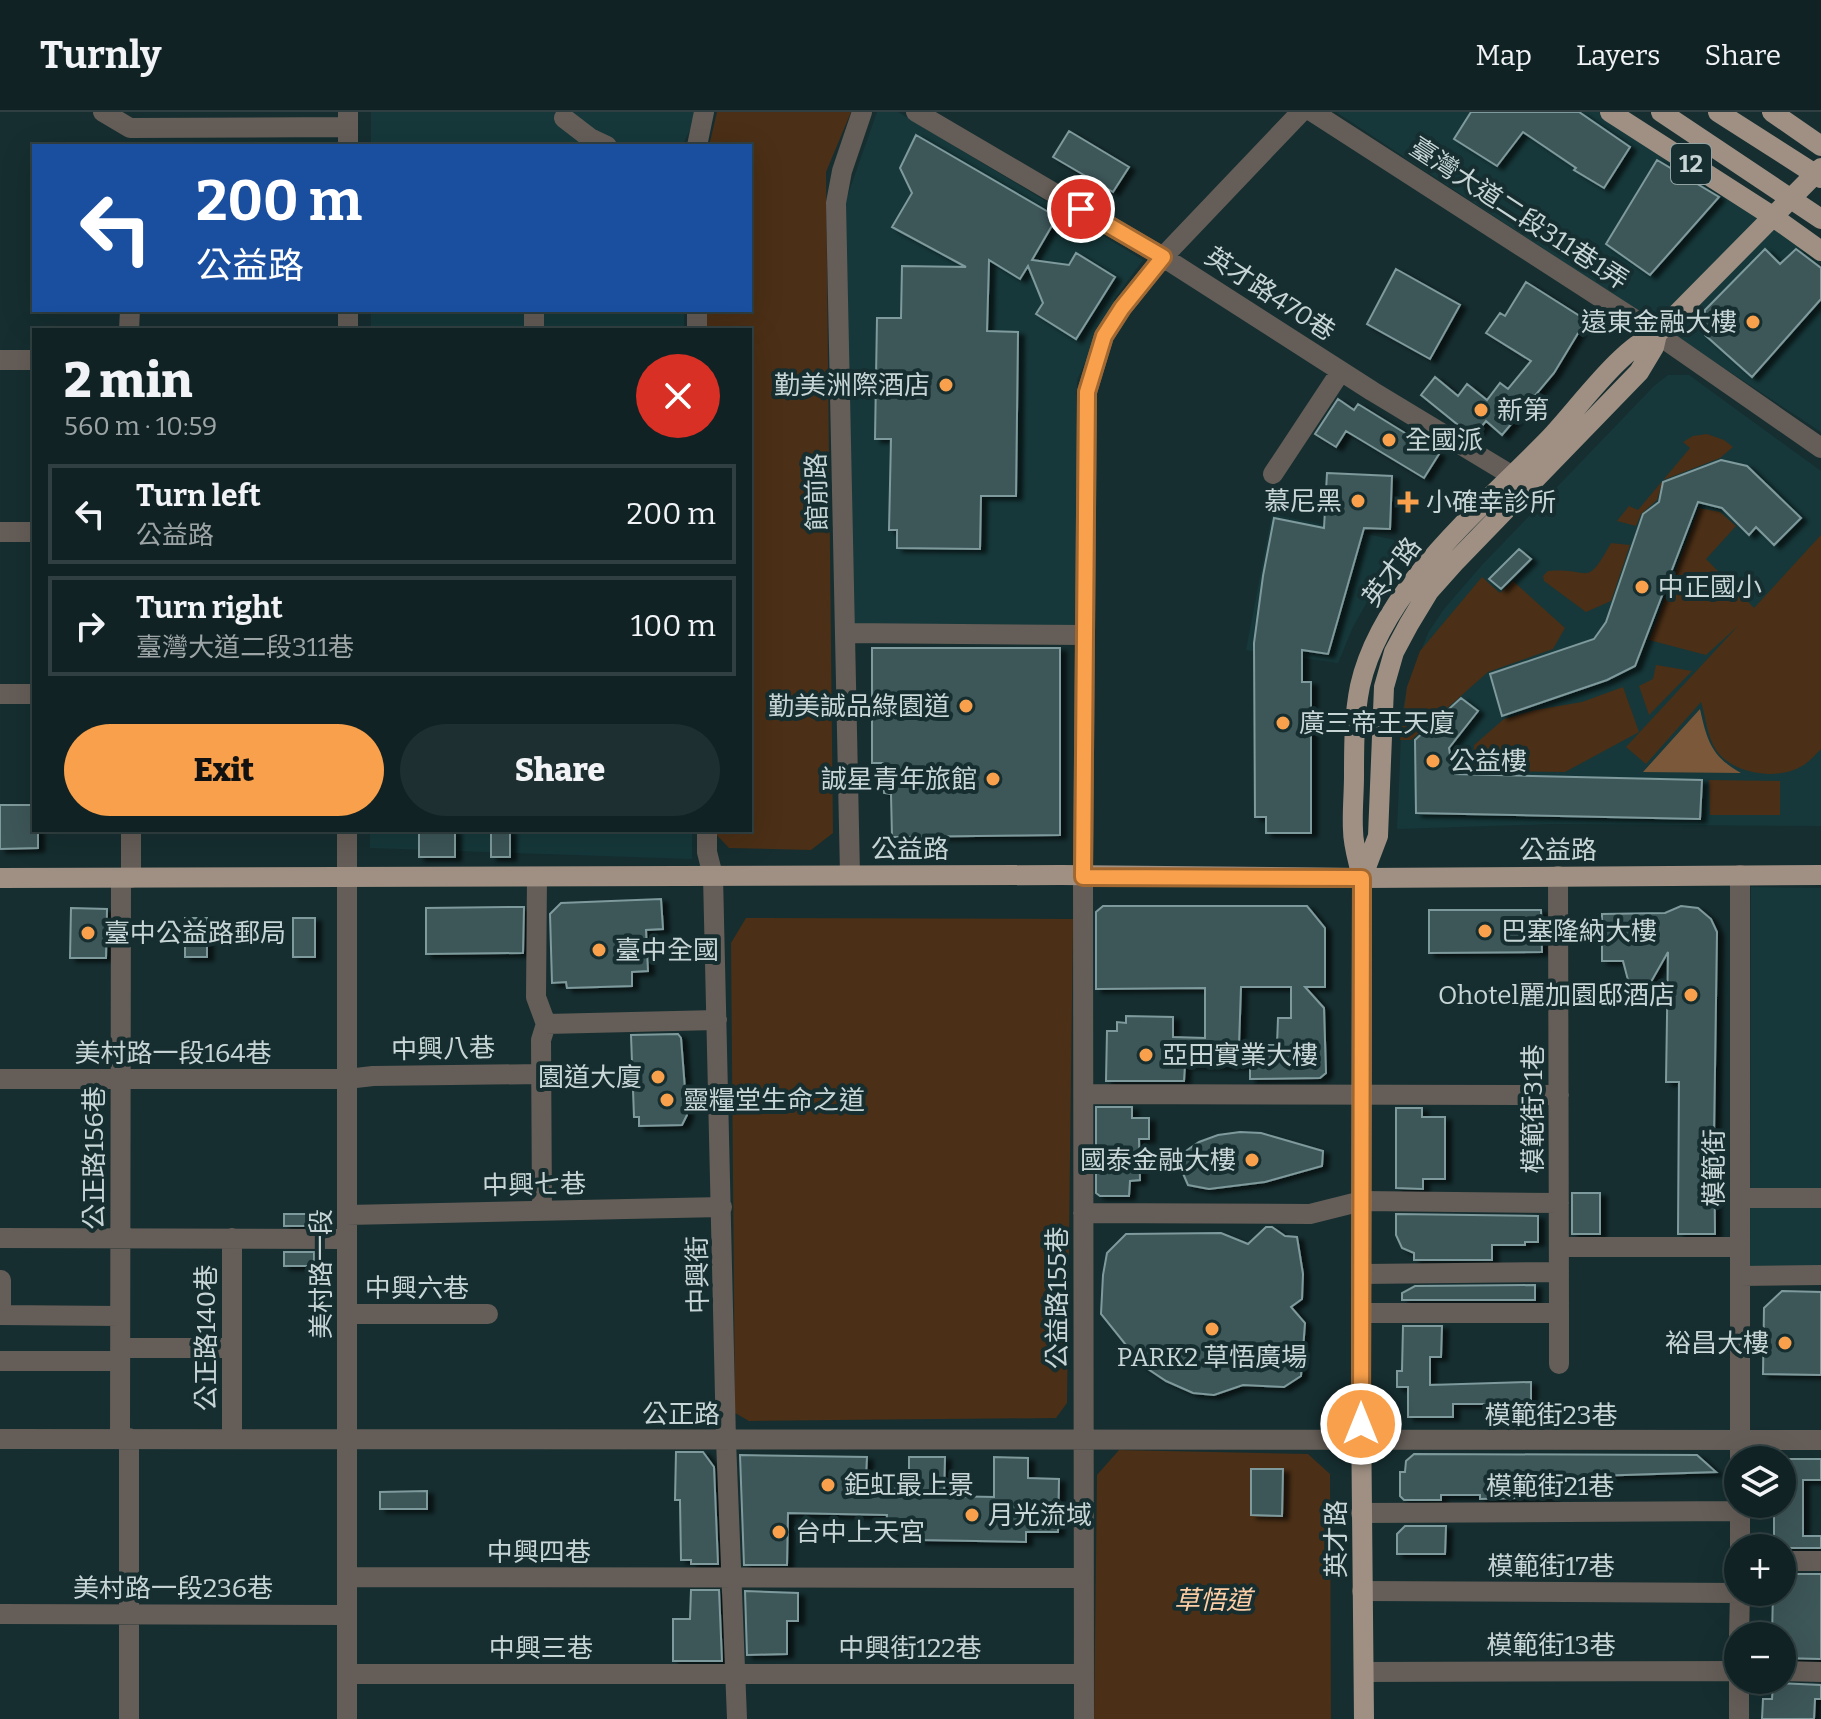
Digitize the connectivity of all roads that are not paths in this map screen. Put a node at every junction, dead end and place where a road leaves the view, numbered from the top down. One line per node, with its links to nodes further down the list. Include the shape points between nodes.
1 (103, 112): 13 (street)
2 (704, 112): 15 (street)
3 (862, 112): 32 (street, 館前路, via 836,203)
4 (916, 112): 22 (street, 英才路470巷)
5 (1301, 112): 22 (street, 公益路155巷)
6 (1313, 112): 23 (street, 臺灣大道二段311巷1弄)
7 (1610, 112): 19 (main road, 12)
8 (1661, 112): 18 (main road, 12)
9 (1718, 112): 17 (main road, 12)
10 (1772, 112): 16 (main road)
11 (564, 118): 14 (street)
12 (348, 128): 13 (street)
13 (130, 137)
14 (603, 144)
15 (697, 144)
16 (1821, 146)
17 (1819, 173): 18 (main road, 英才路)
18 (1791, 198): 19 (main road, 英才路); 20 (main road, 12)
19 (1772, 216): 21 (main road, 12); 23 (main road, 英才路)
20 (1821, 219)
21 (1821, 251)
22 (1163, 257): 26 (street, 英才路470巷); 33 (street, 公益路155巷, via 1104,336 1087,392)
23 (1657, 334): 27 (street, 臺灣大道二段311巷1弄); 29 (main road, 英才路, via 1625,354); 49 (main road, 英才路, via 1639,372 1462,554 1409,624 1384,687 1378,836)
24 (0, 360): 25 (street)
25 (32, 360)
26 (1341, 371): 28 (street); 29 (street, 英才路470巷)
27 (1821, 448)
28 (1273, 474)
29 (1511, 475): 49 (main road, 英才路, via 1411,584 1367,663 1354,735 1353,833)
30 (0, 532): 31 (street)
31 (32, 532)
32 (847, 633): 33 (street); 39 (street, 館前路)
33 (1084, 635): 45 (street, 公益路155巷)
34 (0, 694): 35 (street)
35 (32, 694)
36 (131, 832): 47 (street, 公正路156巷)
37 (347, 832): 48 (street, 美村路一段)
38 (707, 832): 42 (street, 中興街)
39 (850, 875): 42 (main road, 公益路); 45 (main road, 公益路)
40 (1740, 875): 41 (main road, 公益路); 43 (main road, 公益路); 59 (street, 模範街)
41 (1821, 875)
42 (713, 876): 44 (main road, 公益路); 50 (street, 中興街)
43 (1558, 876): 49 (main road, 公益路); 58 (street, 模範街31巷)
44 (537, 877): 48 (main road, 公益路); 51 (street, via 536,997)
45 (1083, 877): 49 (main road, 公益路); 56 (street, 公益路155巷)
46 (0, 878): 47 (main road, 公益路)
47 (126, 878): 48 (main road, 公益路); 54 (street, 公正路156巷)
48 (347, 878): 55 (street, 美村路一段)
49 (1362, 878): 57 (main road, 英才路)
50 (717, 1020): 51 (street); 63 (street, 中興街)
51 (546, 1024): 52 (street)
52 (541, 1074): 55 (street, 中興八巷); 64 (street)
53 (0, 1079): 54 (street, 美村路一段164巷)
54 (120, 1079): 55 (street, 美村路一段164巷); 68 (street, 公正路156巷)
55 (347, 1079): 66 (street, 美村路一段)
56 (1084, 1094): 57 (street); 65 (street, 公益路155巷)
57 (1362, 1094): 58 (street); 61 (main road, 英才路)
58 (1559, 1095): 62 (street, 模範街31巷)
59 (1740, 1198): 60 (street); 72 (street, 模範街)
60 (1821, 1198)
61 (1362, 1201): 62 (street); 65 (street, via 1310,1214); 74 (main road, 英才路)
62 (1559, 1203): 71 (street, 模範街31巷)
63 (722, 1207): 64 (street, 中興七巷); 91 (street, 中興街)
64 (542, 1211): 66 (street, 中興七巷)
65 (1083, 1213): 92 (street, 公益路155巷)
66 (347, 1215): 70 (street, 美村路一段)
67 (0, 1238): 68 (street)
68 (120, 1238): 69 (street); 82 (street, 公正路156巷)
69 (232, 1238): 70 (street); 83 (street, 公正路140巷)
70 (347, 1239): 80 (street, 美村路一段)
71 (1559, 1247): 72 (street); 73 (street, 模範街31巷)
72 (1740, 1247): 76 (street, 模範街)
73 (1559, 1272): 74 (street); 79 (street, 模範街31巷)
74 (1362, 1274): 78 (main road, 英才路)
75 (1821, 1275): 76 (street)
76 (1740, 1276): 95 (street, 模範街)
77 (1, 1280): 82 (street, via 1,1315)
78 (1362, 1313): 79 (street); 93 (main road, 英才路)
79 (1559, 1313): 86 (street, 模範街31巷)
80 (347, 1314): 81 (street, 中興六巷); 90 (street, 美村路一段)
81 (488, 1314)
82 (120, 1316): 84 (street, 公正路156巷)
83 (232, 1348): 84 (street); 89 (street, 公正路140巷)
84 (120, 1354): 85 (street); 87 (street, 公正路156巷)
85 (0, 1361)
86 (1559, 1364)
87 (125, 1438): 88 (street, 公正路); 89 (street, 公正路); 108 (street, 公正路156巷)
88 (0, 1439)
89 (232, 1439): 90 (street, 公正路)
90 (347, 1440): 91 (street, 公正路); 102 (street, 美村路一段)
91 (726, 1440): 92 (street, 公正路); 103 (street, 中興街)
92 (1083, 1440): 93 (street, 公正路); 104 (street, 公益路155巷)
93 (1362, 1440): 97 (street, 模範街23巷); 99 (main road, 英才路)
94 (1821, 1440): 96 (street, 模範街23巷)
95 (1740, 1446)
96 (1772, 1446)
97 (1724, 1450)
98 (1724, 1508): 99 (street, 模範街21巷)
99 (1361, 1513): 105 (main road, 英才路)
100 (1796, 1561): 101 (street)
101 (1821, 1561)
102 (347, 1577): 103 (street, 中興四巷); 109 (street, 美村路一段)
103 (732, 1578): 104 (street, 中興四巷); 115 (street, 中興街)
104 (1083, 1578): 116 (street, 公益路155巷)
105 (1362, 1591): 106 (street, 模範街17巷); 112 (main road, 英才路)
106 (1724, 1592)
107 (0, 1614): 108 (street, 美村路一段236巷)
108 (129, 1614): 109 (street, 美村路一段236巷); 118 (street, 公正路156巷)
109 (347, 1615): 114 (street, 美村路一段)
110 (1724, 1671): 112 (street, 模範街13巷)
111 (1796, 1671): 113 (street)
112 (1364, 1672): 122 (main road, 英才路)
113 (1821, 1672)
114 (347, 1674): 115 (street, 中興三巷); 119 (street, 美村路一段)
115 (736, 1674): 116 (street, 中興街122巷); 120 (street, 中興街)
116 (1084, 1674): 121 (street, 公益路155巷)
117 (1739, 1694): 123 (street)
118 (129, 1719)
119 (347, 1719)
120 (737, 1719)
121 (1084, 1719)
122 (1364, 1719)
123 (1739, 1719)

